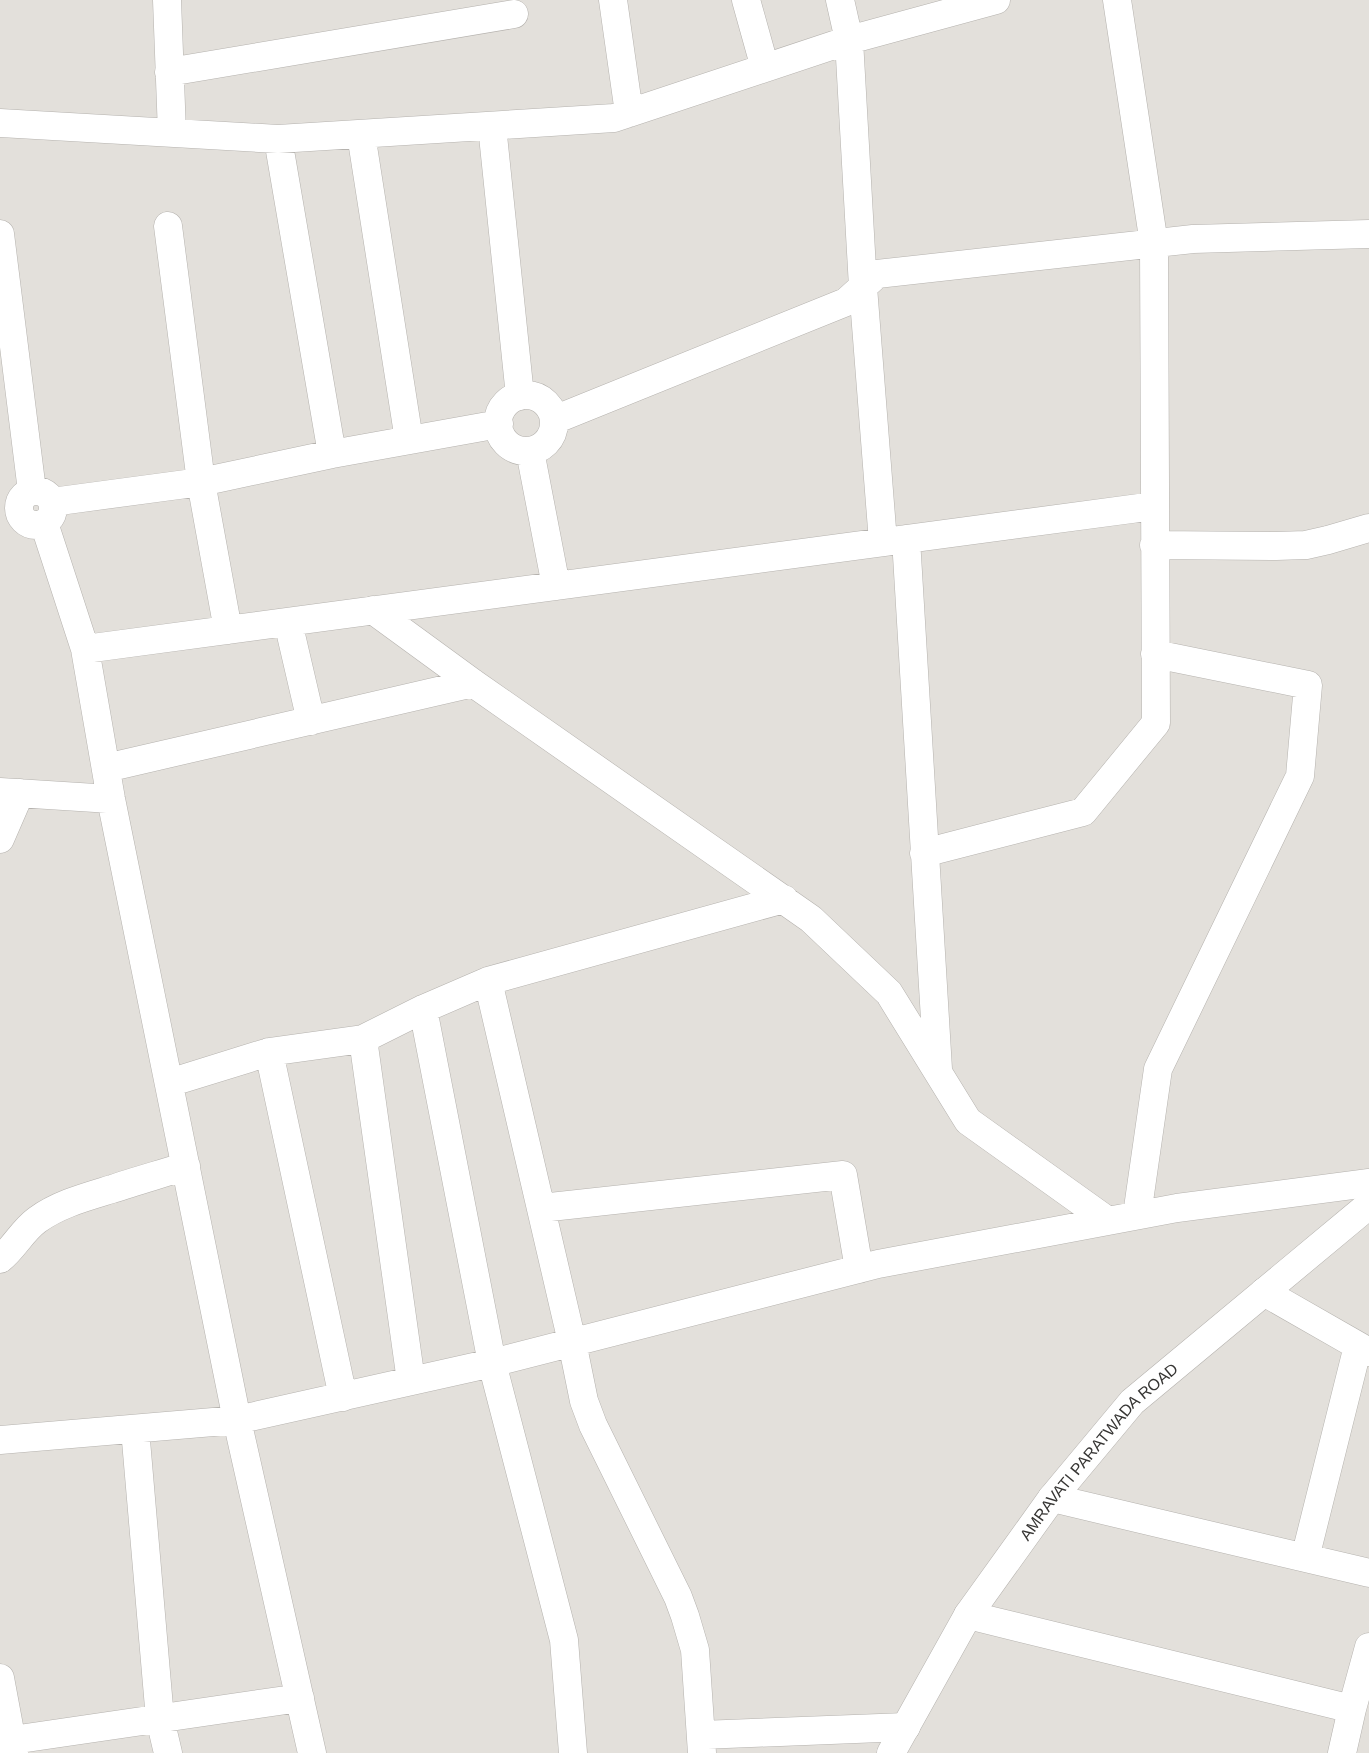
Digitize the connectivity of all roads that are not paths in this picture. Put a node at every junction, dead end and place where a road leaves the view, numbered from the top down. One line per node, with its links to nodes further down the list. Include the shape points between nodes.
1 (167, 0): 10 (street)
2 (613, 0): 11 (street)
3 (746, 0): 9 (street)
4 (840, 0): 8 (street)
5 (996, 0): 8 (street)
6 (1117, 0): 20 (street)
7 (514, 14): 10 (street)
8 (849, 40): 9 (street); 21 (street)
9 (765, 68): 11 (street)
10 (169, 72): 14 (street)
11 (629, 113): 13 (street, via 614,118)
12 (0, 123): 14 (street)
13 (492, 126): 15 (street); 23 (street)
14 (172, 133): 16 (street)
15 (361, 134): 16 (street); 26 (street)
16 (278, 139): 28 (street)
17 (168, 226): 29 (street)
18 (0, 234): 22 (street)
19 (1369, 234): 20 (street, via 1193,239)
20 (1154, 244): 21 (street, via 877,274); 30 (street)
21 (863, 287): 24 (street, via 846,302); 33 (street)
22 (10, 394): 31 (street)
23 (520, 396): 24 (street, via 538,398 546,404); 25 (street, via 504,407)
24 (554, 420): 27 (street, via 554,428 546,444)
25 (499, 424): 26 (street); 27 (street, via 500,434 506,442 521,451)
26 (409, 440): 28 (street)
27 (530, 451): 35 (street)
28 (332, 454): 29 (street)
29 (201, 482): 31 (street); 38 (street)
30 (1154, 506): 33 (street); 34 (street)
31 (25, 508): 39 (street)
32 (1369, 528): 34 (street, via 1306,544)
33 (894, 540): 35 (street); 47 (street)
34 (1154, 545): 40 (street)
35 (556, 586): 36 (street)
36 (372, 610): 37 (street); 41 (street)
37 (288, 622): 38 (street); 42 (street)
38 (228, 630): 39 (street)
39 (84, 648): 43 (street)
40 (1155, 654): 47 (street, via 1156,723 1083,812); 59 (street, via 1308,685 1300,776 1158,1068)
41 (473, 683): 42 (street); 48 (street)
42 (311, 721): 43 (street)
43 (106, 768): 45 (street)
44 (10, 792): 45 (street); 46 (street)
45 (111, 799): 54 (street)
46 (0, 839)
47 (924, 853): 53 (street)
48 (784, 900): 49 (street); 53 (street, via 812,919 889,993)
49 (488, 981): 50 (street); 58 (street)
50 (423, 1009): 51 (street); 66 (street)
51 (363, 1038): 52 (street); 67 (street)
52 (269, 1052): 54 (street); 68 (street)
53 (938, 1073): 60 (street, via 968,1120)
54 (169, 1083): 55 (street)
55 (186, 1166): 61 (street, via 52,1210 21,1235); 69 (street)
56 (1369, 1183): 59 (street)
57 (1369, 1205): 63 (street, AMRAVATI PARATWADA ROAD)
58 (540, 1208): 62 (street, via 843,1175); 64 (street)
59 (1138, 1215): 60 (street)
60 (1108, 1221): 62 (street)
61 (0, 1259)
62 (858, 1269): 64 (street)
63 (1264, 1292): 65 (street); 72 (street, AMRAVATI PARATWADA ROAD, via 1132,1402)
64 (572, 1342): 66 (street); 82 (street, via 592,1425 685,1616 695,1650)
65 (1364, 1349): 73 (street)
66 (492, 1363): 67 (street); 86 (street, via 560,1618)
67 (411, 1381): 68 (street)
68 (343, 1396): 69 (street)
69 (237, 1420): 70 (street); 78 (street)
70 (136, 1429): 71 (street); 80 (street)
71 (0, 1440)
72 (1052, 1498): 73 (street); 75 (street, AMRAVATI PARATWADA ROAD)
73 (1305, 1558): 74 (street)
74 (1369, 1573)
75 (968, 1615): 79 (street); 81 (street, AMRAVATI PARATWADA ROAD)
76 (1369, 1647): 79 (street)
77 (0, 1678): 83 (street)
78 (300, 1698): 80 (street); 85 (street)
79 (1352, 1709): 88 (street)
80 (160, 1719): 83 (street); 84 (street)
81 (906, 1727): 82 (street); 87 (street, AMRAVATI PARATWADA ROAD)
82 (701, 1744)
83 (9, 1746)
84 (168, 1753)
85 (312, 1753)
86 (573, 1753)
87 (891, 1753)
88 (1342, 1753)

